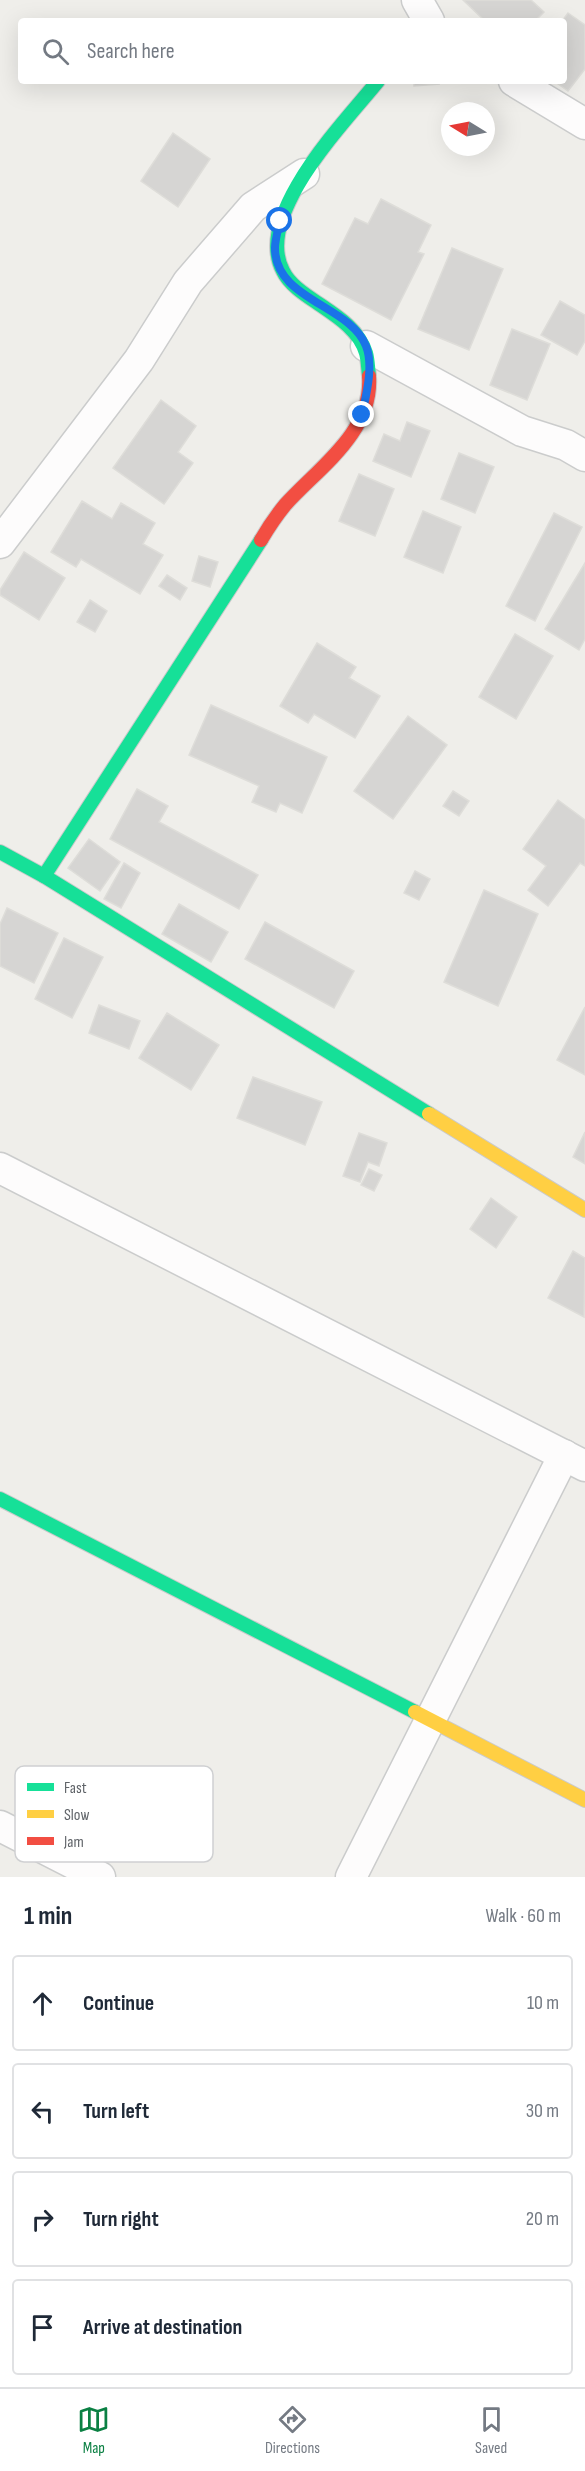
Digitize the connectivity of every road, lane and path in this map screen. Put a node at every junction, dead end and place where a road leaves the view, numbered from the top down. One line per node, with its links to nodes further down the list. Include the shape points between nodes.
1 (376, 84): 4 (street)
2 (520, 84): 3 (street)
3 (581, 114)
4 (304, 174): 5 (street, via 280,221 275,249 279,269 292,285 351,326); 7 (street, via 253,207 188,282 139,360)
5 (366, 346): 6 (street, via 522,431 567,445); 9 (street, via 369,378 362,415 353,434 269,526)
6 (585, 456)
7 (0, 543)
8 (0, 852): 9 (street)
9 (44, 876): 11 (street)
10 (0, 1168): 12 (street)
11 (585, 1210)
12 (574, 1460): 14 (street)
13 (0, 1498): 14 (street)
14 (430, 1720): 15 (street); 20 (street)
15 (585, 1800)
16 (0, 1826): 17 (street)
17 (15, 1834)
18 (71, 1862): 19 (street)
19 (100, 1877)
20 (351, 1877)

